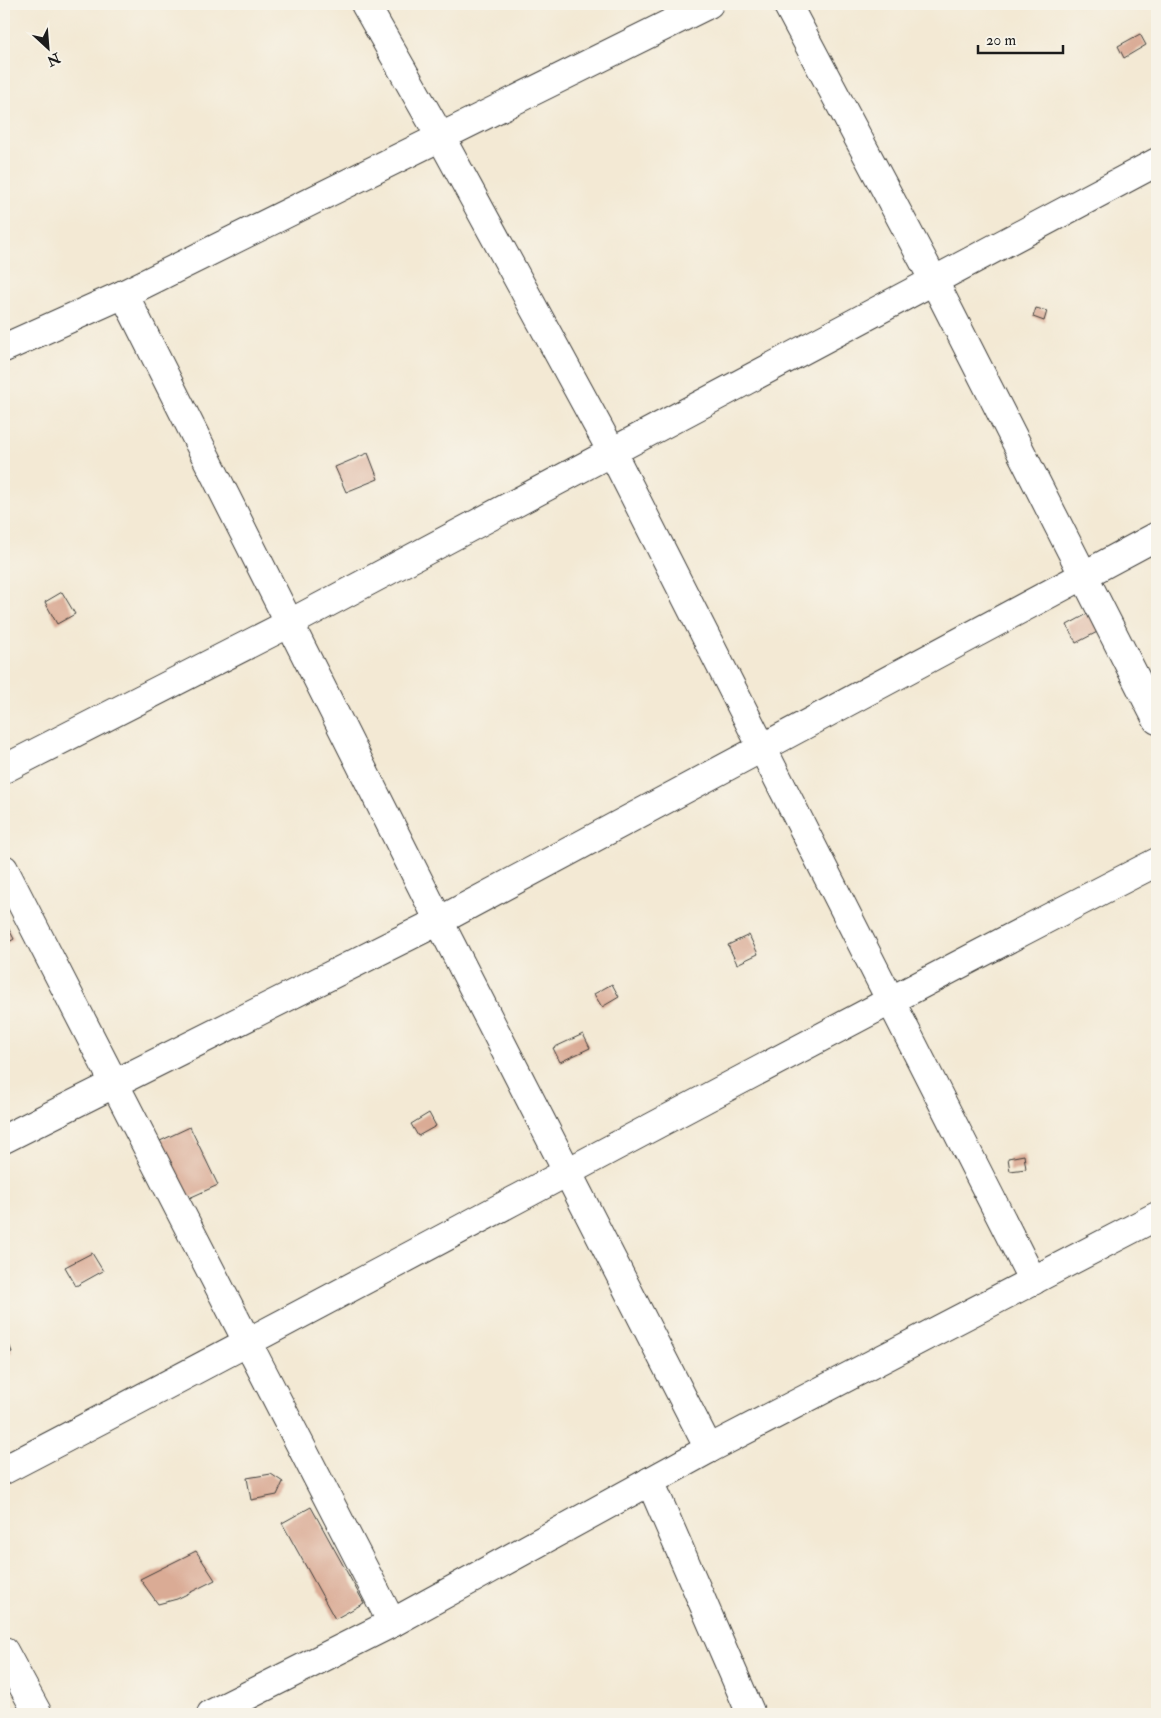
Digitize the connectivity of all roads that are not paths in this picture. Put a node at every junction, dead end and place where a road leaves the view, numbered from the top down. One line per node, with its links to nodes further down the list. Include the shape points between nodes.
1 (365, 4): 4 (street)
2 (709, 4): 4 (street)
3 (787, 4): 6 (street)
4 (441, 138): 7 (street); 9 (street)
5 (1157, 162): 6 (street)
6 (934, 281): 9 (street); 11 (street)
7 (124, 294): 8 (street); 12 (street)
8 (4, 348)
9 (612, 452): 12 (street); 14 (street)
10 (1157, 536): 11 (street)
11 (1083, 576): 13 (street); 14 (street)
12 (290, 622): 15 (street); 18 (street)
13 (1157, 720)
14 (761, 748): 18 (street); 19 (street)
15 (4, 769)
16 (1157, 862): 19 (street)
17 (4, 869): 20 (street)
18 (439, 921): 20 (street); 22 (street)
19 (891, 1001): 22 (street); 24 (street)
20 (115, 1083): 21 (street); 25 (street)
21 (4, 1139)
22 (567, 1171): 25 (street); 26 (street)
23 (1157, 1216): 24 (street)
24 (1033, 1281): 26 (street)
25 (248, 1344): 27 (street); 29 (street)
26 (709, 1449): 28 (street)
27 (4, 1470)
28 (650, 1482): 29 (street); 33 (street)
29 (392, 1623): 32 (street)
30 (4, 1651): 31 (street)
31 (38, 1714)
32 (211, 1714)
33 (751, 1714)

